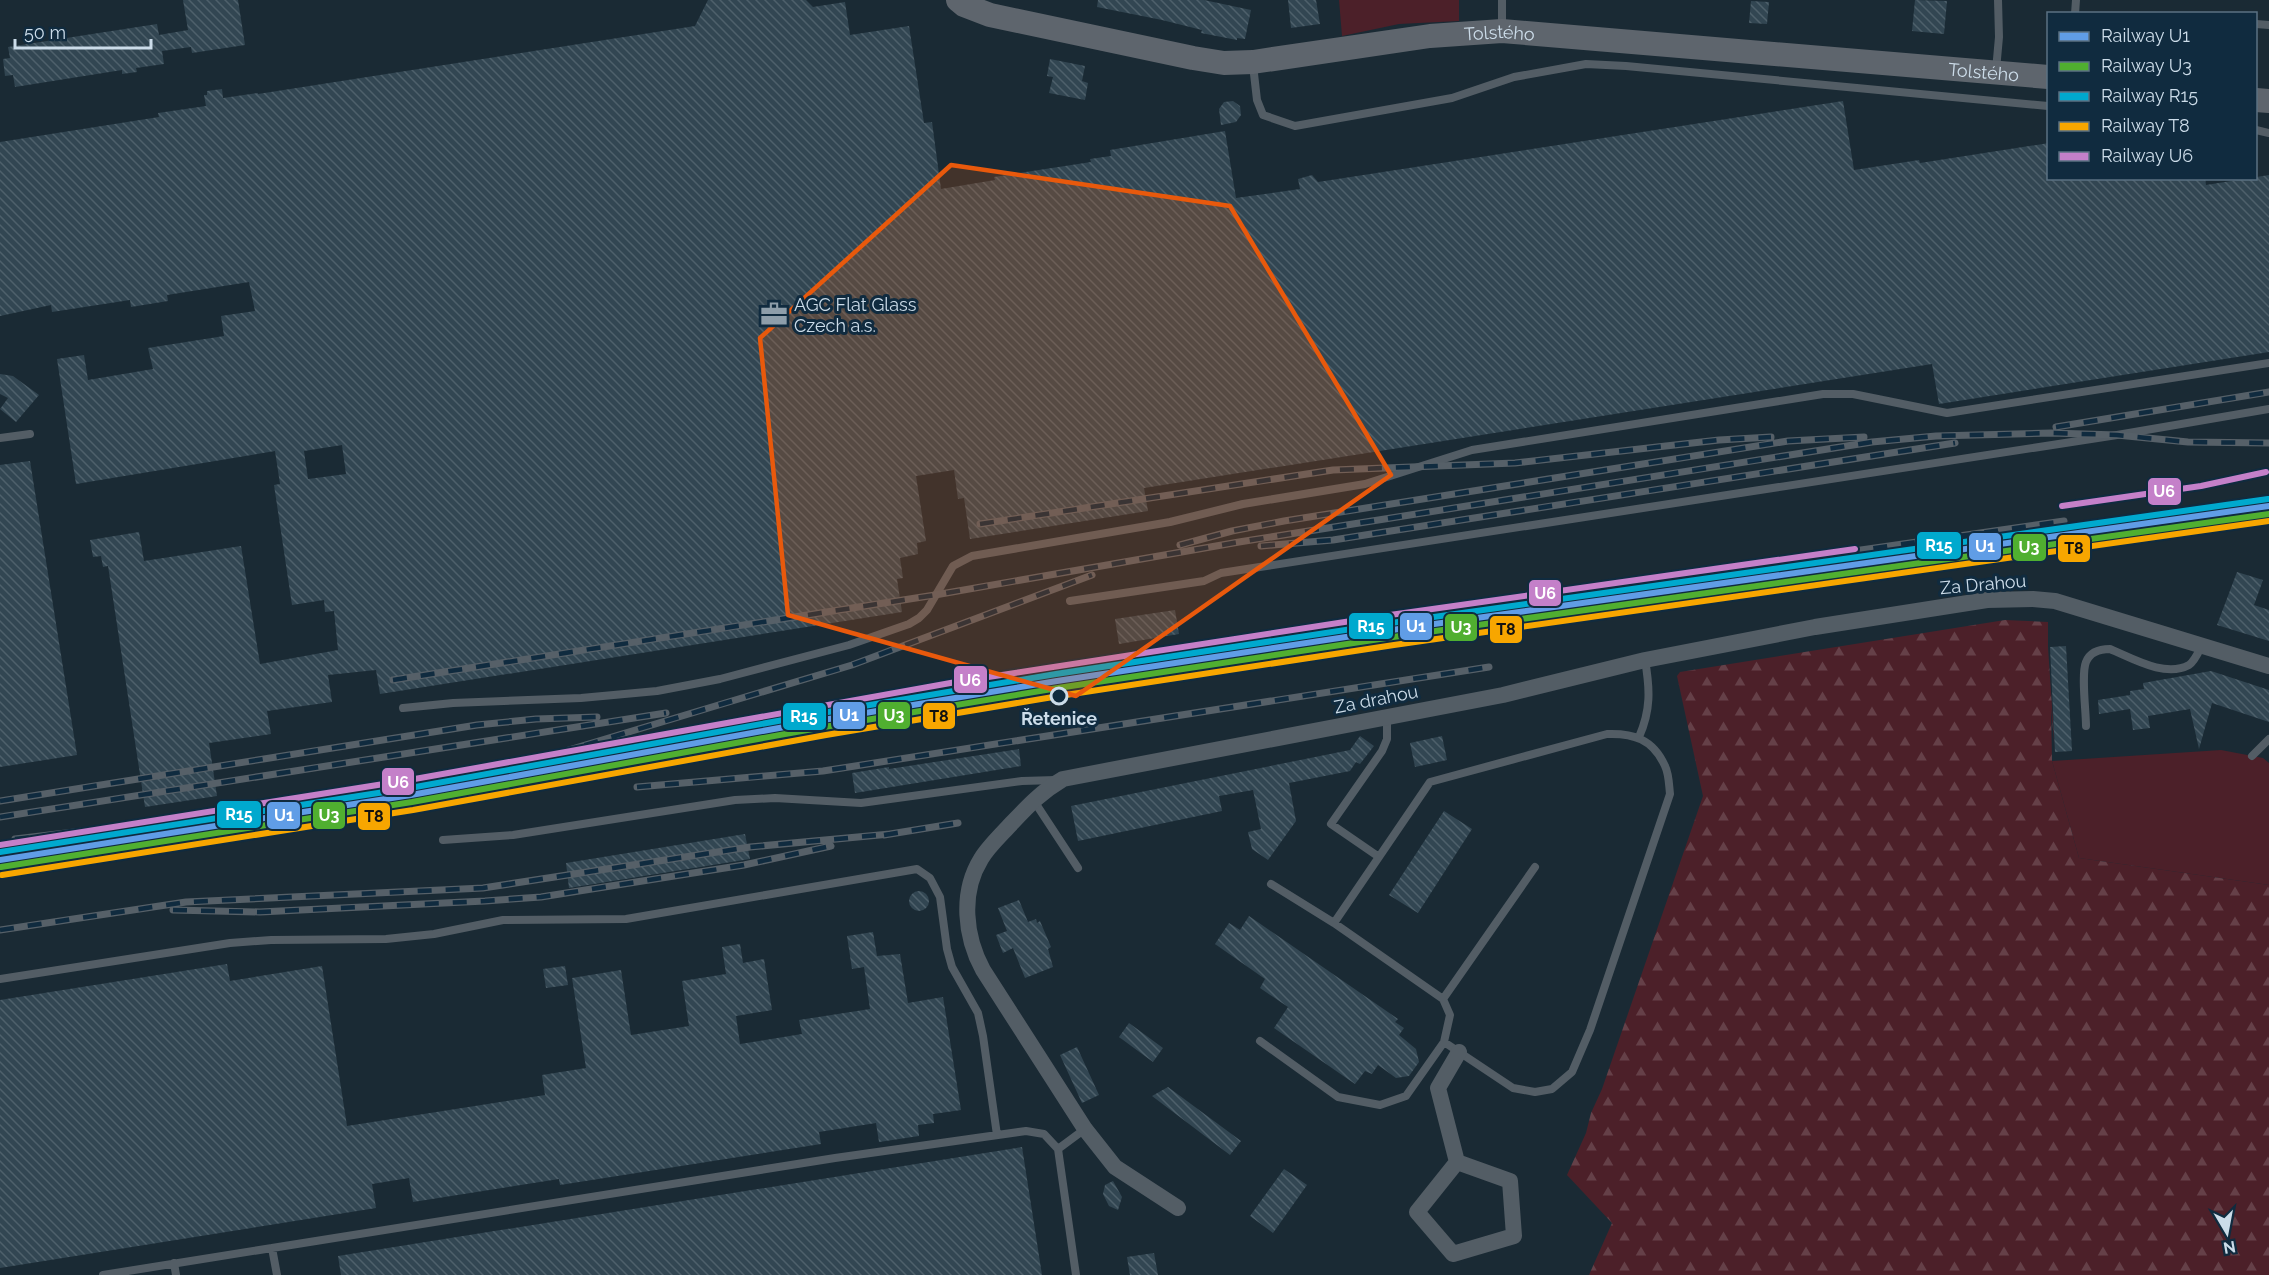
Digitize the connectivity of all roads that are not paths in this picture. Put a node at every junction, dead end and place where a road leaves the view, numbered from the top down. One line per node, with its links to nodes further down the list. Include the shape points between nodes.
1 (958, 0): 5 (street, Tolstého, via 990,15 1131,45 1224,63)
2 (1502, 0): 4 (lane)
3 (1998, 0): 6 (lane)
4 (1502, 31): 5 (street, Tolstého, via 1430,36); 6 (street, Tolstého)
5 (1253, 62): 8 (lane, via 1257,100 1263,115 1294,126 1452,98 1514,77 1586,64)
6 (1996, 73): 7 (street, Tolstého)
7 (2047, 77)
8 (2047, 106)
9 (2269, 363): 18 (lane, via 1947,413 1853,394 1823,394 1472,450 1365,484 972,556 953,566 927,610 909,624 849,645 720,679 581,698)
10 (2269, 409): 13 (lane, via 1221,573 1204,581)
11 (30, 434): 12 (lane)
12 (0, 438)
13 (1070, 601)
14 (2203, 645): 15 (street, Za Drahou, via 2055,601 2011,598 1815,627); 17 (street, Za Drahou); 20 (lane, via 2193,661 2175,669 2160,668 2110,649 2090,655 2085,666)
15 (1695, 650): 16 (street, Za drahou)
16 (1645, 660): 19 (street, Za drahou, via 1503,695); 21 (lane, via 1649,682 1647,720)
17 (2269, 666)
18 (403, 708)
19 (1387, 717): 24 (street, Za drahou); 27 (lane, via 1387,739 1382,751 1331,824)
20 (2086, 726)
21 (1639, 737): 27 (lane, via 1607,734 1430,782); 36 (lane, via 1653,747 1666,766 1670,794 1590,1030 1572,1072 1552,1089 1535,1092 1513,1088)
22 (2269, 739): 23 (lane)
23 (2252, 756)
24 (1063, 779): 25 (street); 26 (lane, via 861,803 735,800 513,835)
25 (1034, 800): 29 (lane); 37 (street, via 981,859 969,892 968,924 983,970)
26 (443, 840)
27 (1379, 857): 31 (lane)
28 (1534, 867): 33 (lane)
29 (1078, 868)
30 (1271, 884): 31 (lane)
31 (1334, 922): 33 (lane)
32 (0, 979): 38 (lane, via 230,943 386,939 503,920 626,919 917,869 930,878 940,897 952,967 978,1012)
33 (1443, 999): 35 (lane, via 1450,1015)
34 (1260, 1041): 35 (lane, via 1338,1097 1380,1105 1406,1096)
35 (1444, 1042): 36 (lane)
36 (1459, 1052): 40 (street, via 1438,1088)
37 (1085, 1129): 39 (lane); 41 (street, via 1115,1167)
38 (997, 1135): 39 (lane, via 1026,1131 1044,1134); 42 (lane)
39 (1058, 1149): 47 (lane)
40 (1457, 1162): 40 (street, via 1417,1212 1453,1254 1514,1236 1510,1181)
41 (1178, 1208)
42 (272, 1248): 43 (lane); 46 (lane)
43 (174, 1263): 44 (lane); 45 (lane)
44 (103, 1275)
45 (176, 1275)
46 (277, 1275)
47 (1076, 1275)

